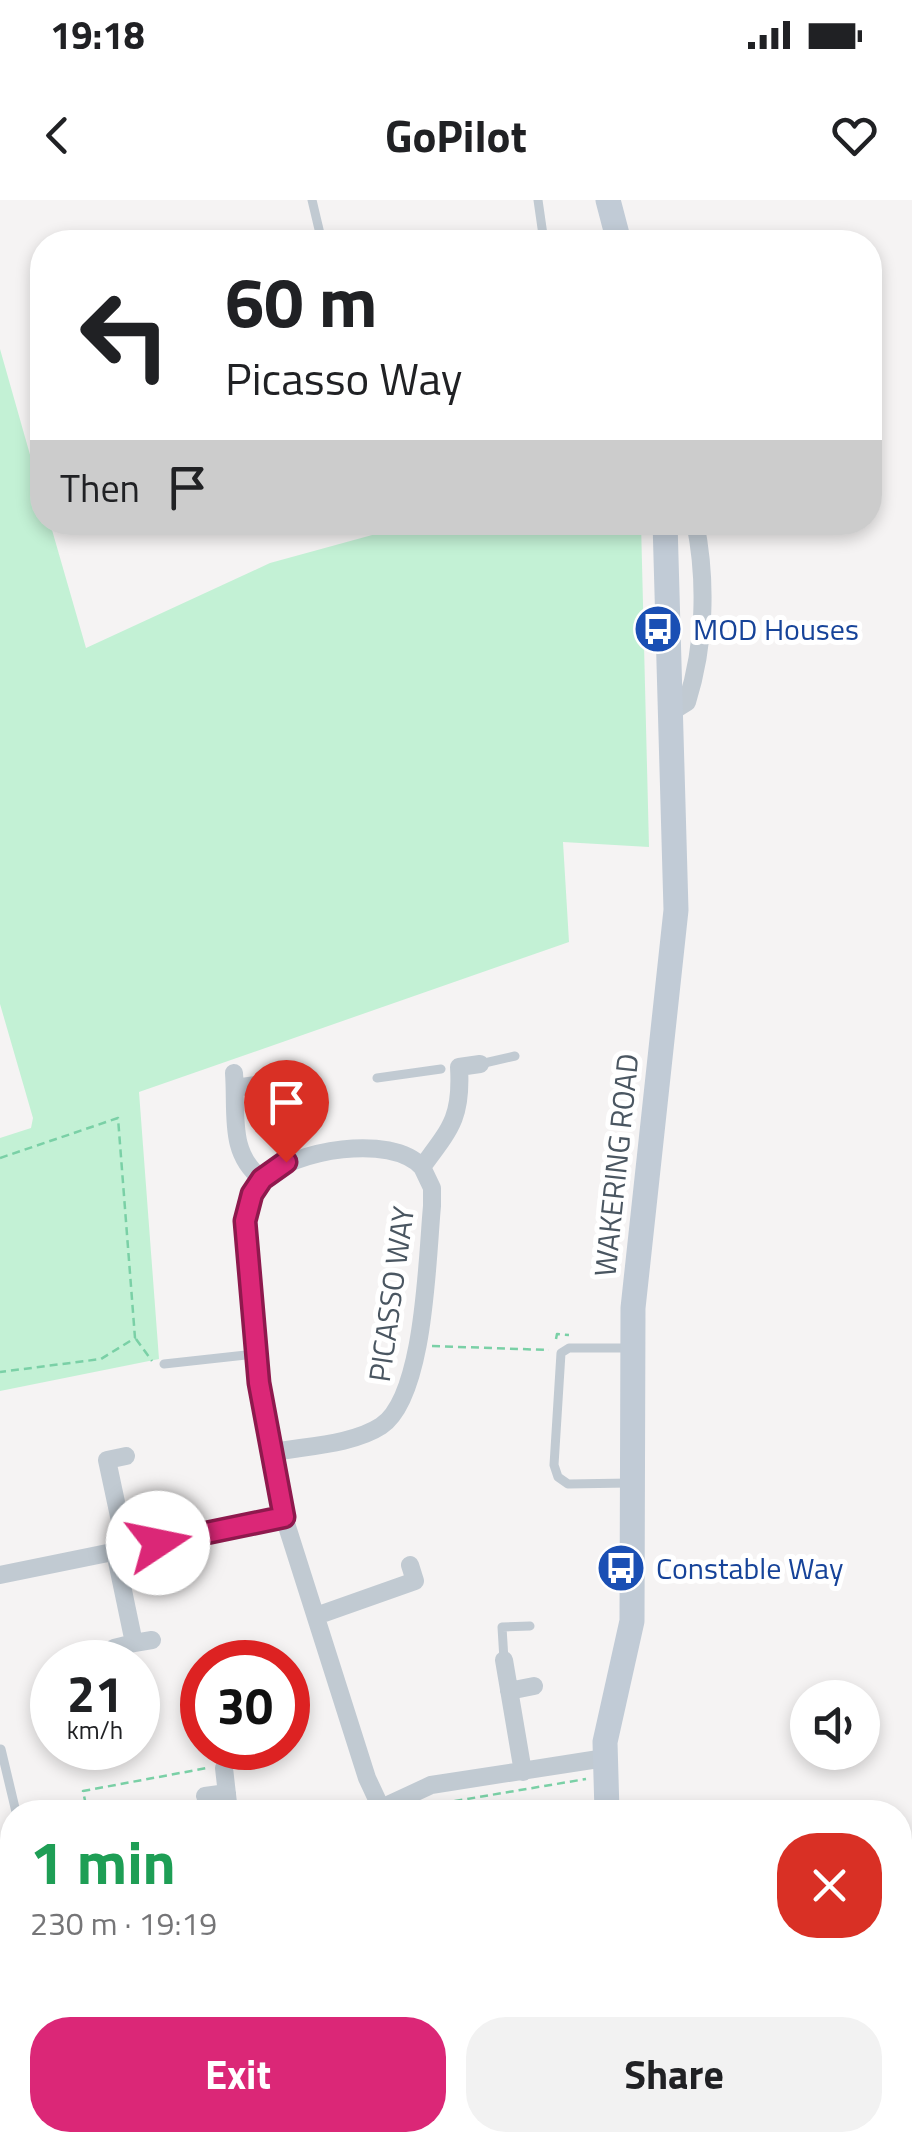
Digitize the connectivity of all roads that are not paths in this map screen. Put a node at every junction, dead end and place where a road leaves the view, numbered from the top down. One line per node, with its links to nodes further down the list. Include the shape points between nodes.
1 (312, 200): 4 (lane)
2 (538, 200): 5 (lane)
3 (608, 200): 6 (street)
4 (319, 230)
5 (542, 230)
6 (610, 230)
7 (665, 535): 9 (street, WAKERING ROAD)
8 (697, 535): 9 (street, via 700,651 687,702)
9 (671, 712): 17 (street, WAKERING ROAD, via 676,910)
10 (515, 1056): 11 (lane)
11 (480, 1064): 12 (street)
12 (450, 1068): 13 (lane); 15 (street, PICASSO WAY, via 462,1104)
13 (377, 1078)
14 (256, 1085): 16 (street, via 234,1081 238,1152)
15 (422, 1167): 16 (street, PICASSO WAY, via 407,1154 374,1147 286,1162); 20 (street, PICASSO WAY, via 432,1206 406,1396 382,1426 364,1434)
16 (262, 1179): 18 (street, via 245,1221)
17 (632, 1348): 22 (street, WAKERING ROAD); 22 (lane, via 561,1353 554,1465 568,1484)
18 (256, 1354): 19 (lane); 20 (street)
19 (164, 1364)
20 (270, 1453): 23 (street)
21 (108, 1460): 24 (street)
22 (634, 1482): 34 (street, WAKERING ROAD, via 632,1621)
23 (284, 1517): 24 (street); 27 (street)
24 (121, 1550): 25 (street); 29 (street)
25 (0, 1575)
26 (415, 1582): 27 (street)
27 (316, 1616): 41 (street)
28 (530, 1626): 30 (lane, via 502,1627)
29 (143, 1640)
30 (504, 1660): 32 (street)
31 (534, 1686): 32 (street)
32 (510, 1692): 36 (street)
33 (0, 1749): 39 (lane)
34 (596, 1760): 36 (street); 43 (street, WAKERING ROAD)
35 (224, 1770): 37 (street)
36 (523, 1772): 42 (street, via 431,1785)
37 (227, 1793): 38 (street); 40 (street)
38 (204, 1796)
39 (13, 1800)
40 (228, 1800)
41 (374, 1800)
42 (399, 1800)
43 (604, 1800)

